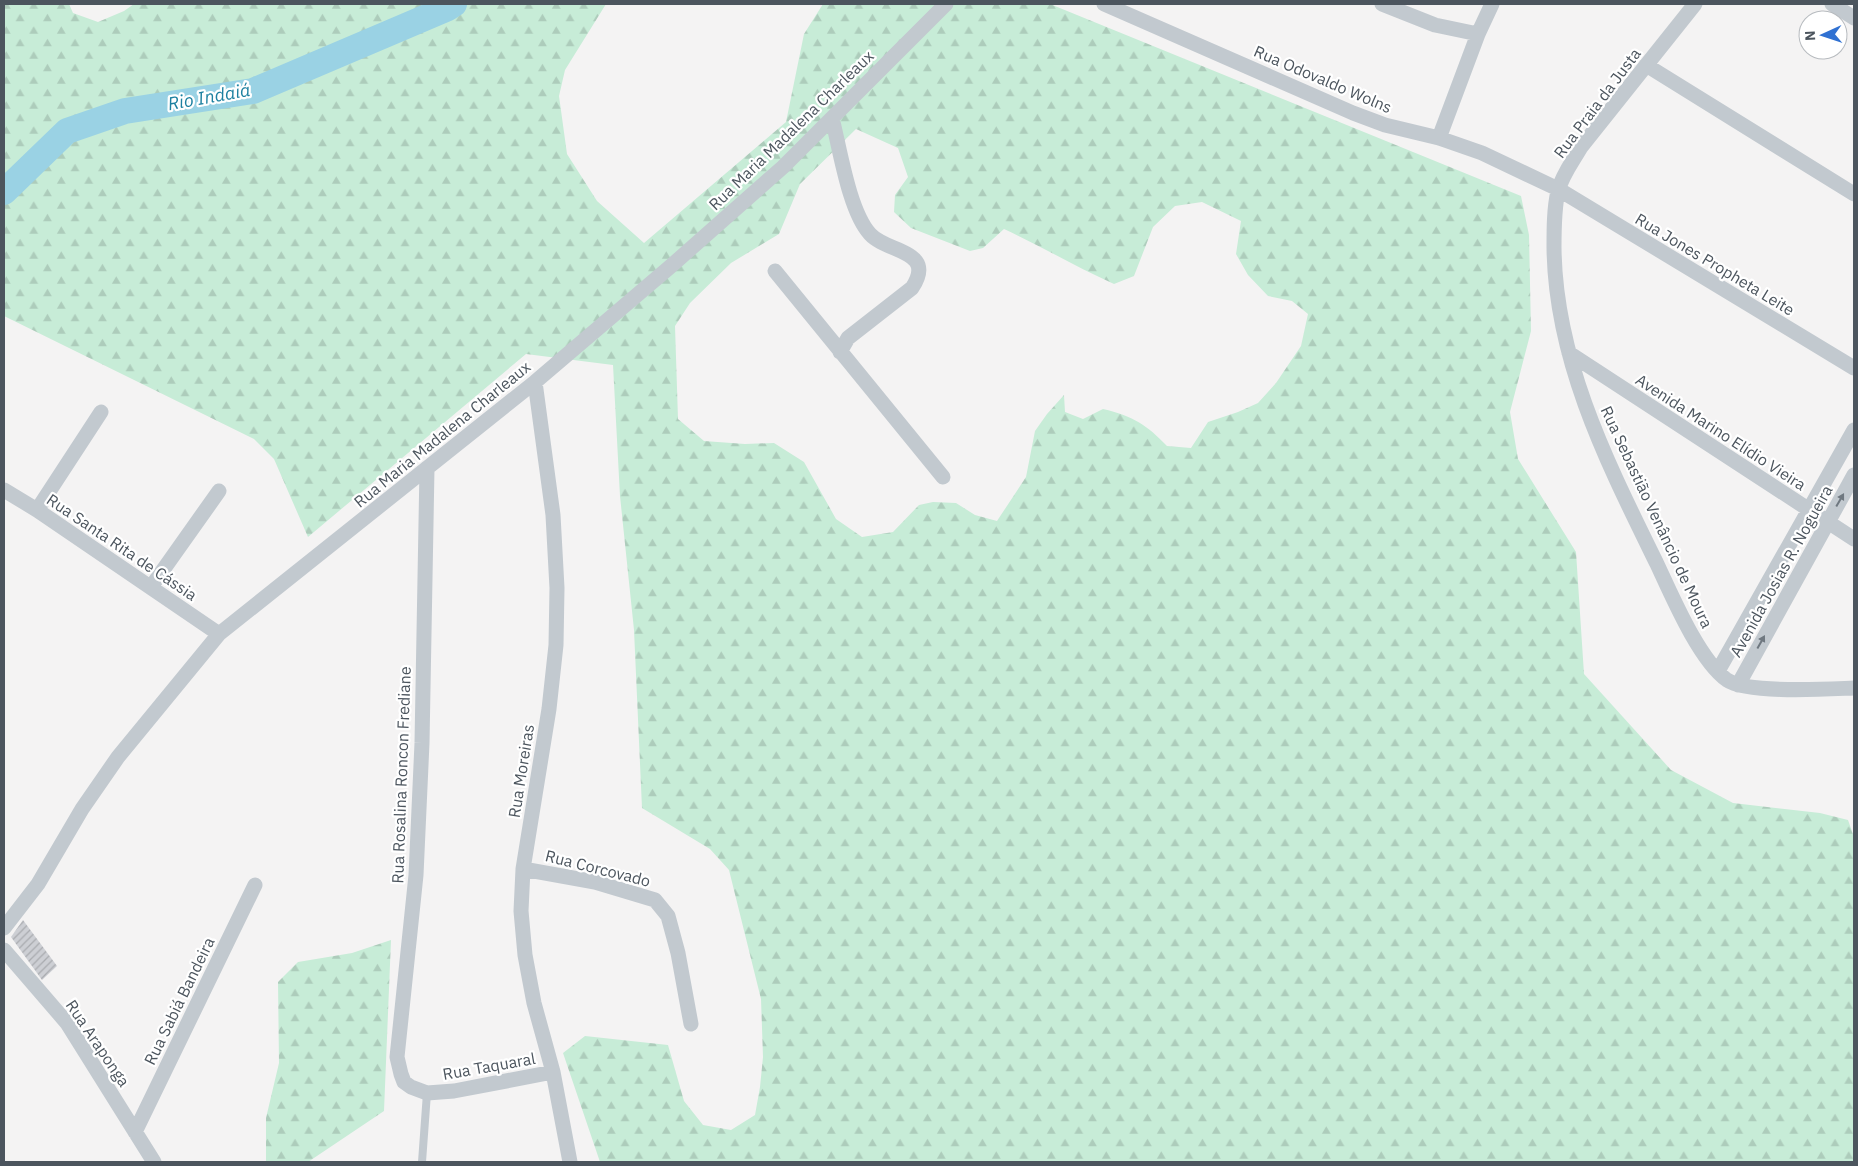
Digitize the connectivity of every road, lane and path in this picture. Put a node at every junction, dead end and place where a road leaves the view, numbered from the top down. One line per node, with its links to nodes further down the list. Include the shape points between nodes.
1 (946, 4): 10 (street, Rua Maria Madalena Charleaux)
2 (1104, 4): 11 (street, Rua Odovaldo Wolns, via 1353,113 1385,125)
3 (1382, 4): 8 (street, via 1435,24)
4 (1492, 4): 8 (street)
5 (1696, 4): 9 (street, Rua Praia da Justa)
6 (1832, 4): 7 (street)
7 (1854, 18)
8 (1478, 34): 11 (street)
9 (1646, 65): 12 (street, Rua Praia da Justa, via 1582,148); 13 (street)
10 (832, 118): 15 (street, via 856,212 864,226 884,244 917,260 919,269 918,279 912,288 848,338); 18 (street, Rua Maria Madalena Charleaux, via 783,167)
11 (1439, 138): 12 (street, Rua Odovaldo Wolns, via 1482,153)
12 (1558, 190): 16 (street, Rua Praia da Justa, via 1554,257 1557,293); 17 (street, Rua Jones Propheta Leite)
13 (1854, 194)
14 (775, 271): 15 (street)
15 (840, 352): 23 (street)
16 (1569, 353): 27 (street, Avenida Marino Elídio Vieira); 32 (street, Rua Sebastião Venâncio de Moura, via 1589,417 1634,516 1681,615 1697,644)
17 (1854, 368)
18 (535, 382): 21 (street, Rua Maria Madalena Charleaux); 35 (street, Rua Moreiras, via 553,515 556,636 549,709)
19 (101, 412): 26 (street)
20 (1854, 430): 27 (street, Avenida Josias R. Nogueira)
21 (427, 468): 31 (street, Rua Maria Madalena Charleaux); 41 (street, Rua Rosalina Roncon Frediane, via 417,857 397,1057)
22 (1854, 474): 28 (street, Avenida Josias R. Nogueira, one-way to 22)
23 (943, 477)
24 (219, 491): 30 (street)
25 (6, 497): 26 (street, Rua Santa Rita de Cássia)
26 (37, 510): 30 (street, Rua Santa Rita de Cássia)
27 (1808, 510): 28 (street, Avenida Marino Elídio Vieira); 32 (street, Avenida Josias R. Nogueira)
28 (1827, 522): 29 (street, Avenida Marino Elídio Vieira); 33 (street, Avenida Josias R. Nogueira, one-way to 28)
29 (1854, 539)
30 (151, 587): 31 (street, Rua Santa Rita de Cássia)
31 (219, 634): 37 (street, Rua Maria Madalena Charleaux, via 118,757 82,809 38,884)
32 (1718, 671): 33 (street, Rua Sebastião Venâncio de Moura)
33 (1738, 685): 34 (street, Rua Sebastião Venâncio de Moura, via 1788,690)
34 (1854, 688)
35 (523, 869): 39 (street, Rua Corcovado, via 595,882 655,900 668,916); 40 (street, Rua Moreiras, via 521,911 525,954 534,1003)
36 (255, 885): 43 (street, Rua Sabiá Bandeira)
37 (4, 928)
38 (4, 950): 43 (street, Rua Araponga, via 67,1023)
39 (690, 1024)
40 (553, 1072): 42 (street, Rua Taquaral); 46 (street, Rua Moreiras)
41 (404, 1082): 42 (street, Rua Taquaral)
42 (427, 1093): 45 (lane)
43 (136, 1132): 44 (street, Rua Araponga)
44 (154, 1162)
45 (422, 1162)
46 (570, 1162)

